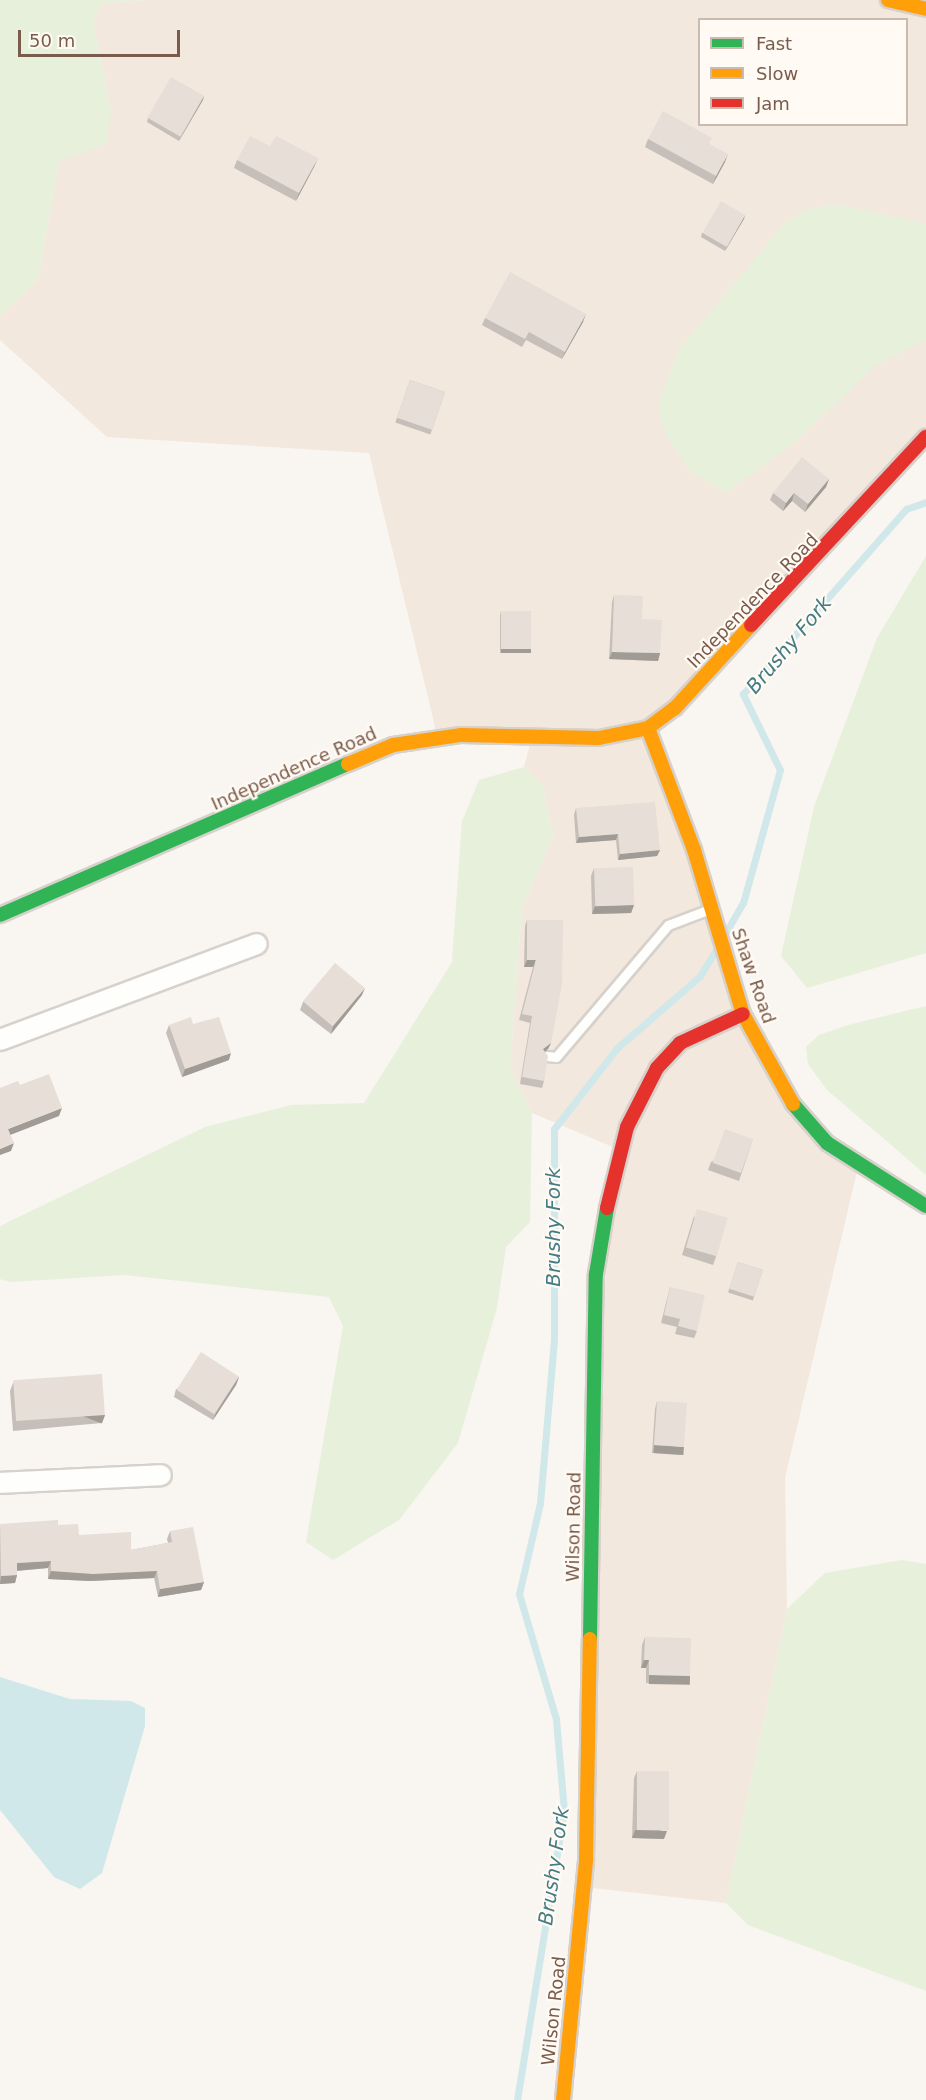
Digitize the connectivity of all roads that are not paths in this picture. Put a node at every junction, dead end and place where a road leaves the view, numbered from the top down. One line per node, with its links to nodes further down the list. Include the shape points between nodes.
1 (888, 0): 2 (street)
2 (926, 9)
3 (926, 437): 4 (street, Independence Road, via 683,700)
4 (648, 728): 5 (street, Shaw Road); 6 (street, Independence Road, via 599,738 461,735 393,745)
5 (712, 909): 8 (street, Shaw Road); 10 (lane, via 668,925 556,1057)
6 (0, 915)
7 (257, 944): 9 (street)
8 (743, 1014): 11 (street, Shaw Road, via 780,1089 806,1122 858,1167); 14 (street, Wilson Road, via 680,1043 657,1068 627,1126 604,1219 596,1274 586,1859)
9 (0, 1040)
10 (547, 1056)
11 (926, 1206)
12 (161, 1475): 13 (street)
13 (0, 1483)
14 (563, 2100)

